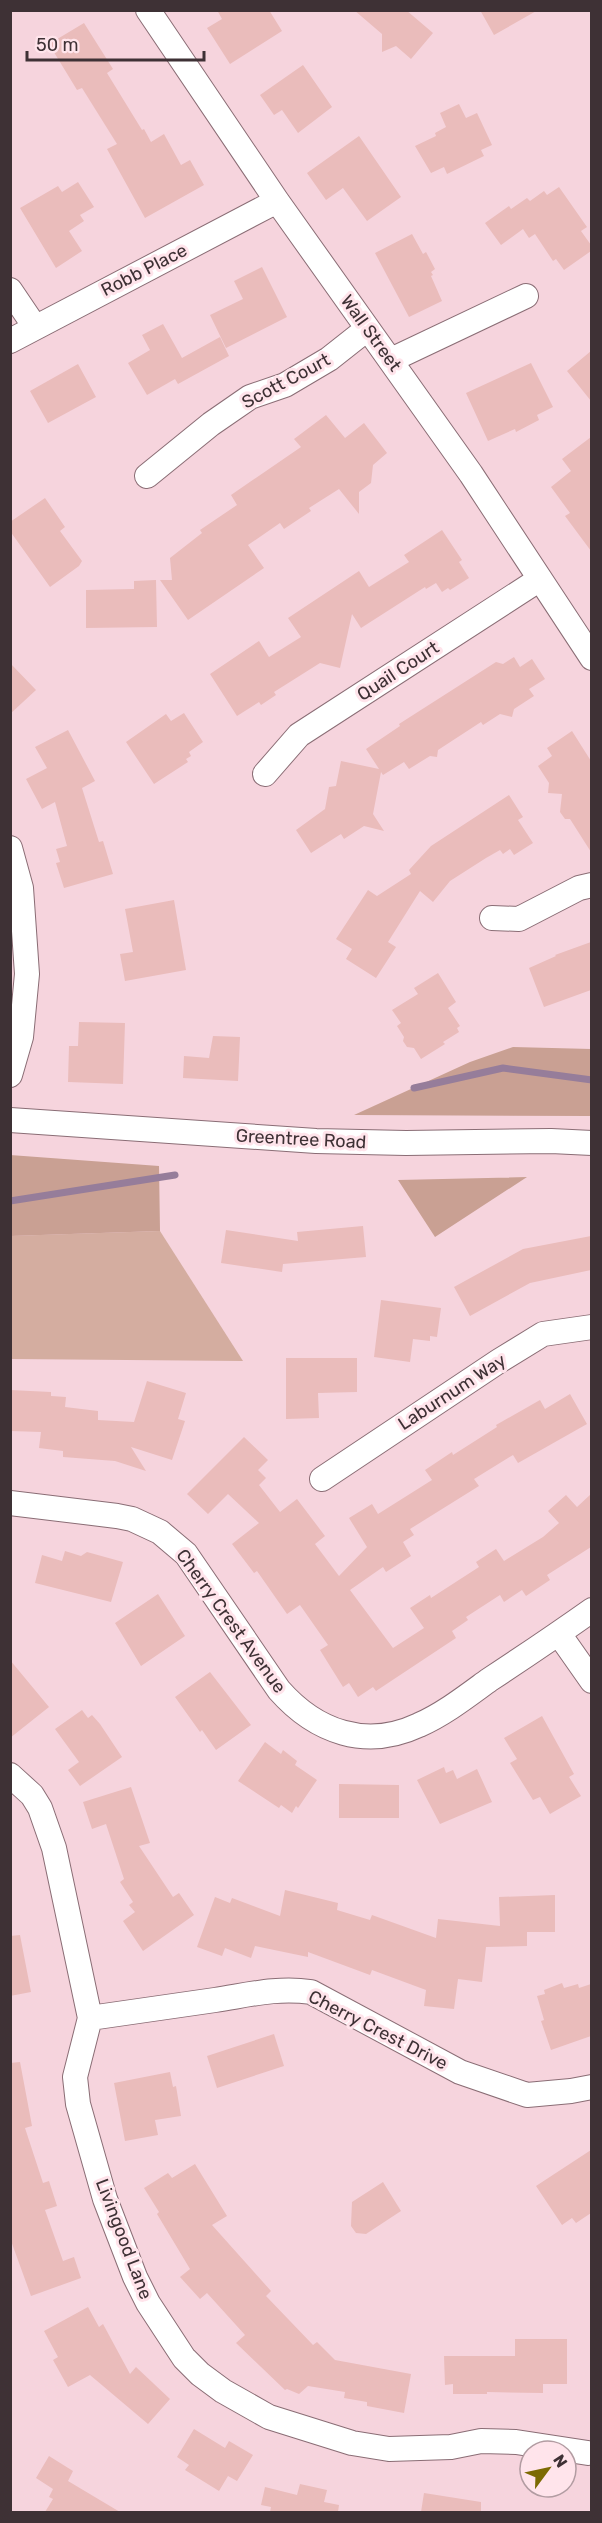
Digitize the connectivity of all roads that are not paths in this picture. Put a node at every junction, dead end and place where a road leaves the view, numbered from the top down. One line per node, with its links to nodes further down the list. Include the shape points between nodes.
1 (148, 10): 2 (street, Wall Street)
2 (278, 201): 5 (street, Robb Place); 6 (street, Wall Street)
3 (10, 290): 5 (street)
4 (525, 296): 8 (street)
5 (35, 327): 7 (street, Robb Place)
6 (368, 329): 8 (street, Wall Street); 9 (street, Scott Court, via 329,359 285,385 250,397)
7 (10, 341)
8 (391, 360): 10 (street, Wall Street)
9 (147, 476)
10 (540, 579): 11 (street, Wall Street); 12 (street, Quail Court, via 299,735)
11 (591, 658)
12 (265, 774)
13 (10, 848): 16 (street, via 21,888)
14 (591, 885): 15 (street, via 519,919)
15 (492, 918)
16 (17, 930): 17 (street, via 27,974 21,1037)
17 (10, 1075)
18 (10, 1120): 19 (street, Greentree Road, via 316,1141)
19 (591, 1143)
20 (591, 1327): 21 (street, Laburnum Way, via 543,1334)
21 (322, 1479)
22 (10, 1503): 24 (street, Cherry Crest Avenue, via 117,1516 160,1532 186,1554 279,1690 308,1718 339,1732 388,1735 421,1725)
23 (591, 1610): 24 (street, Cherry Crest Avenue)
24 (559, 1634): 25 (street)
25 (591, 1681)
26 (10, 1775): 27 (street, Livingood Lane, via 32,1796 49,1829)
27 (90, 2018): 28 (street, Cherry Crest Drive, via 262,1991 311,1992 460,2072 527,2095); 29 (street, Livingood Lane, via 76,2086 105,2199 148,2303 184,2358 200,2374 269,2417 352,2444 389,2449 451,2447 481,2441)
28 (591, 2087)
29 (590, 2450)

